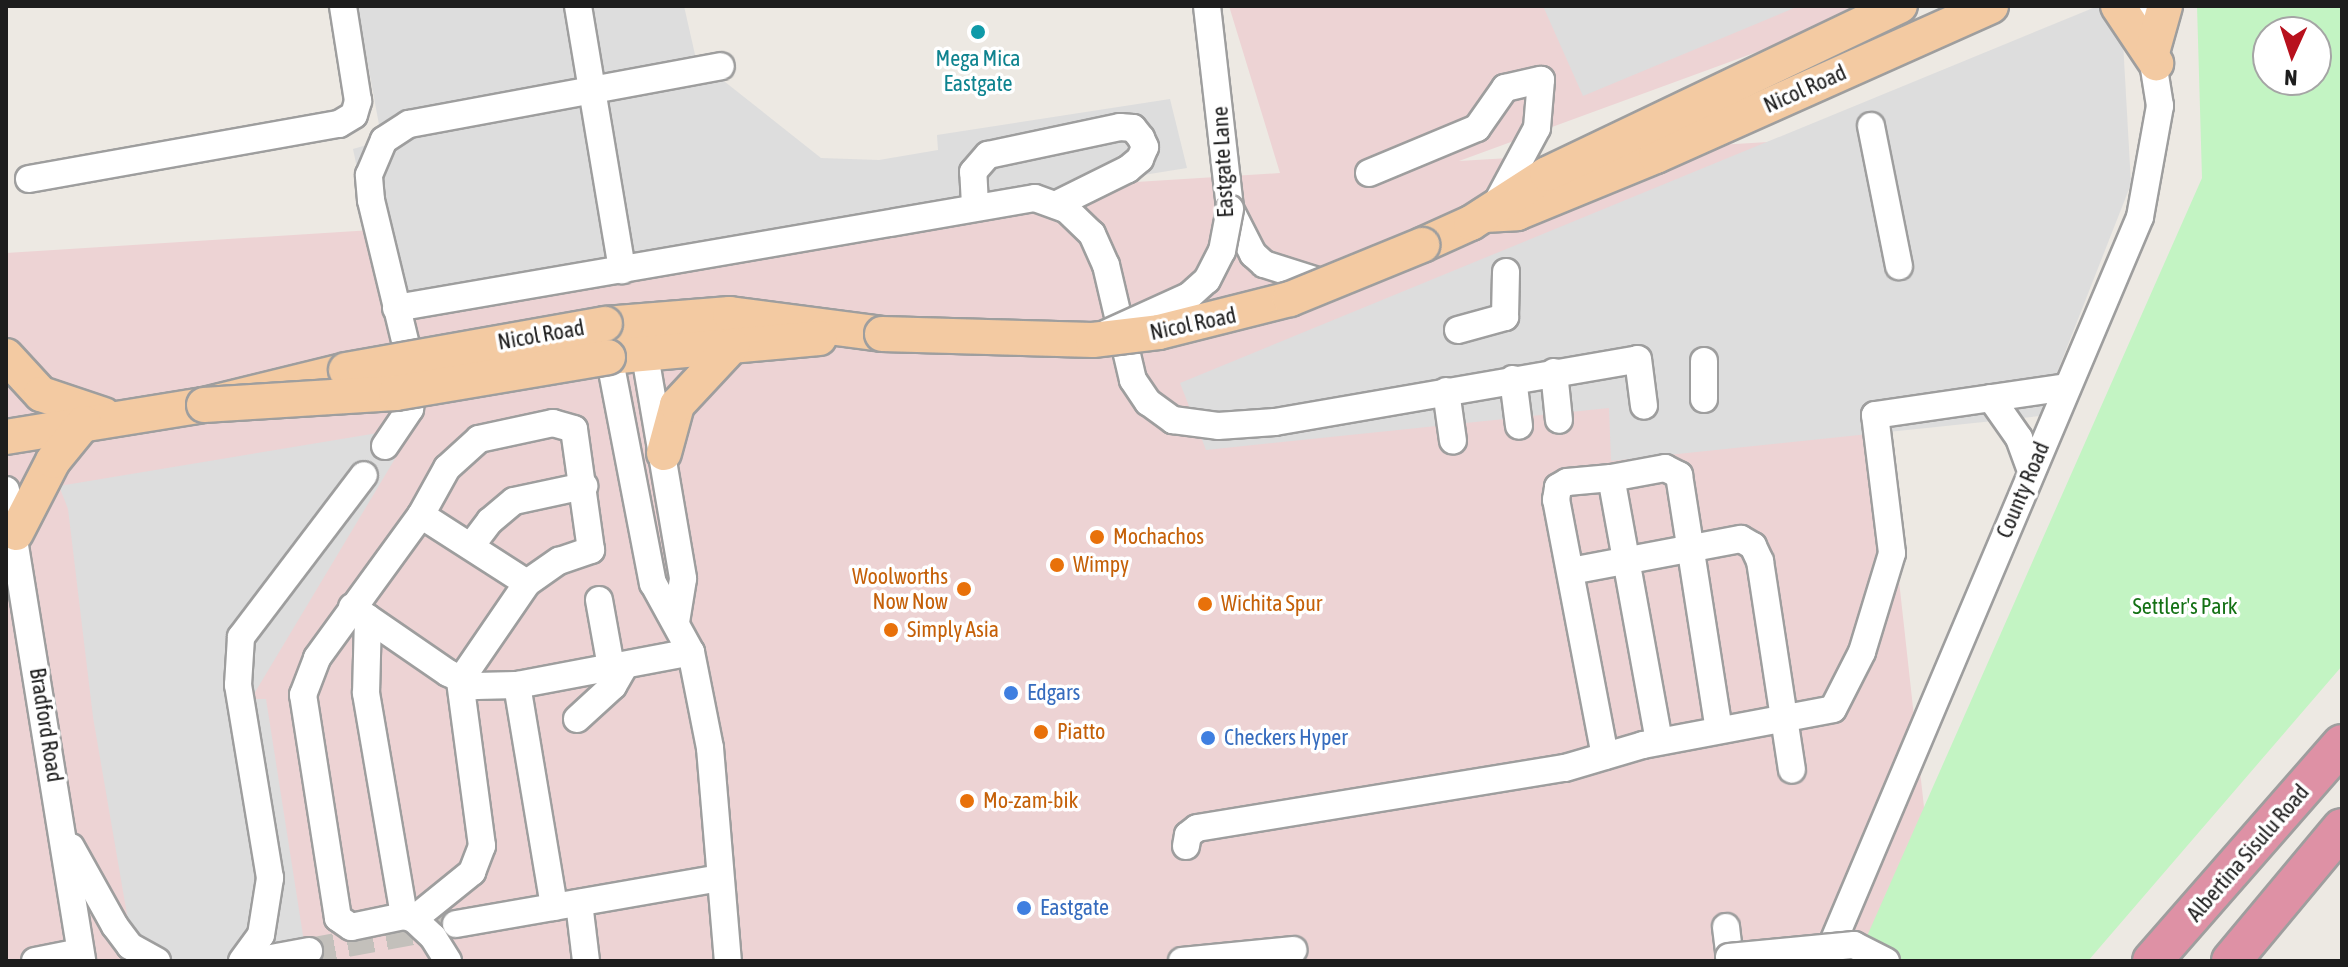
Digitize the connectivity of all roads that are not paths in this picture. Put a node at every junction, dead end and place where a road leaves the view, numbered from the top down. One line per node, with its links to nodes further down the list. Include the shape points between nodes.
1 (343, 6): 14 (street, via 358,101 354,115 339,124)
2 (578, 6): 11 (street)
3 (1207, 6): 17 (street, Eastgate Lane)
4 (1900, 6): 18 (main road, Nicol Road, via 1792,53)
5 (1991, 6): 18 (main road, Nicol Road, via 1517,213)
6 (2118, 6): 9 (main road)
7 (2144, 6): 9 (street, County Road)
8 (2165, 6): 9 (main road)
9 (2155, 56): 35 (street, County Road, via 2160,106 2146,196)
10 (721, 66): 11 (street)
11 (592, 91): 20 (street); 23 (street, via 409,124 384,140 369,175)
12 (1871, 126): 19 (street)
13 (1369, 173): 18 (street, via 1477,128 1505,88 1541,80 1537,128)
14 (29, 179)
15 (975, 205): 16 (street, via 1035,198); 16 (street, via 973,172 988,155 1133,128 1145,147 1140,159); 20 (street)
16 (1055, 205): 36 (street, via 1078,218 1099,246 1133,380 1148,402 1173,420 1218,426 1275,422)
17 (1230, 209): 22 (street, via 1253,254 1264,264); 27 (street, Eastgate Lane, bridge, via 1222,251 1207,280 1189,296)
18 (1489, 210): 22 (main road, Nicol Road, bridge)
19 (1899, 266)
20 (622, 270): 23 (street)
21 (1506, 272): 25 (street, via 1505,317)
22 (1327, 284): 27 (main road, Nicol Road, bridge, via 1208,322)
23 (396, 308): 45 (street, via 412,364 414,394 404,422)
24 (640, 321): 26 (main road, Nicol Road, via 730,314); 28 (main road, Nicol Road); 30 (street)
25 (1458, 330)
26 (882, 334): 27 (main road, Nicol Road, bridge); 29 (main road, Nicol Road)
27 (1093, 340)
28 (606, 341): 30 (main road, Nicol Road); 40 (main road, Nicol Road, bridge, via 346,370 204,405); 61 (street, via 653,583)
29 (732, 346): 30 (main road, Nicol Road); 46 (main road, via 677,405)
30 (643, 355): 46 (street)
31 (6, 356): 40 (main road, via 27,384)
32 (1704, 361): 38 (street)
33 (1554, 372): 34 (street); 39 (street, via 1638,359); 41 (street)
34 (1513, 379): 36 (street); 42 (street)
35 (2066, 387): 37 (street); 47 (street, County Road)
36 (1446, 391): 44 (street)
37 (1991, 398): 47 (street, via 2019,438); 67 (street, via 1875,415 1891,521 1892,553 1882,599 1852,678 1833,709)
38 (1704, 399)
39 (1644, 406)
40 (100, 420): 43 (main road, Nicol Road); 53 (main road, via 53,461)
41 (1559, 420)
42 (1519, 426)
43 (6, 437)
44 (1453, 441)
45 (385, 446)
46 (664, 453): 61 (street, via 683,579)
47 (2031, 471): 94 (street, County Road)
48 (364, 475): 88 (street, via 241,637 237,677 270,878 261,935)
49 (1611, 478): 55 (street, via 1675,470); 56 (street); 57 (street, via 1558,487)
50 (584, 486): 52 (street, via 574,429 553,423 496,432 457,456); 54 (street, via 514,501); 58 (street, via 591,550 559,561)
51 (6, 490): 53 (street, Bradford Road)
52 (421, 515): 54 (street); 60 (street)
53 (14, 539): 74 (street, Bradford Road)
54 (471, 546): 58 (street)
55 (1690, 548): 56 (street); 67 (street, via 1741,539 1753,546 1760,561); 68 (street)
56 (1627, 561): 57 (street); 69 (street)
57 (1571, 571): 71 (street)
58 (527, 583): 64 (street)
59 (599, 600): 63 (street)
60 (360, 612): 64 (street); 78 (street, via 366,693); 78 (street, via 317,658 303,695 331,881 344,925)
61 (676, 622): 62 (street)
62 (691, 652): 63 (street); 76 (street, via 710,748)
63 (618, 666): 65 (street); 66 (street, via 613,686)
64 (460, 681): 65 (street); 78 (street, via 482,846 472,872)
65 (517, 685): 77 (street)
66 (577, 719)
67 (1786, 720): 68 (street); 72 (street)
68 (1719, 730): 69 (street)
69 (1659, 741): 71 (street)
70 (2342, 744): 96 (highway, Albertina Sisulu Road)
71 (1605, 756): 75 (street, via 1565,768 1197,828 1188,835)
72 (1792, 770)
73 (2342, 828): 84 (highway)
74 (61, 830): 83 (street, Bradford Road); 87 (street, via 115,926 130,946)
75 (1186, 846)
76 (720, 878): 77 (street, via 672,878); 92 (street)
77 (584, 897): 79 (street); 91 (street)
78 (409, 918): 90 (street, via 433,937)
79 (456, 924)
80 (1726, 927): 85 (street)
81 (1293, 950): 93 (street)
82 (309, 951): 89 (street)
83 (81, 957): 86 (street)
84 (2234, 958)
85 (1730, 959): 95 (street, bridge, via 1854,945)
86 (35, 961)
87 (157, 961)
88 (242, 961)
89 (255, 961)
90 (448, 961)
91 (586, 961)
92 (728, 961)
93 (1182, 961)
94 (1825, 961)
95 (1886, 961)
96 (2152, 961)

